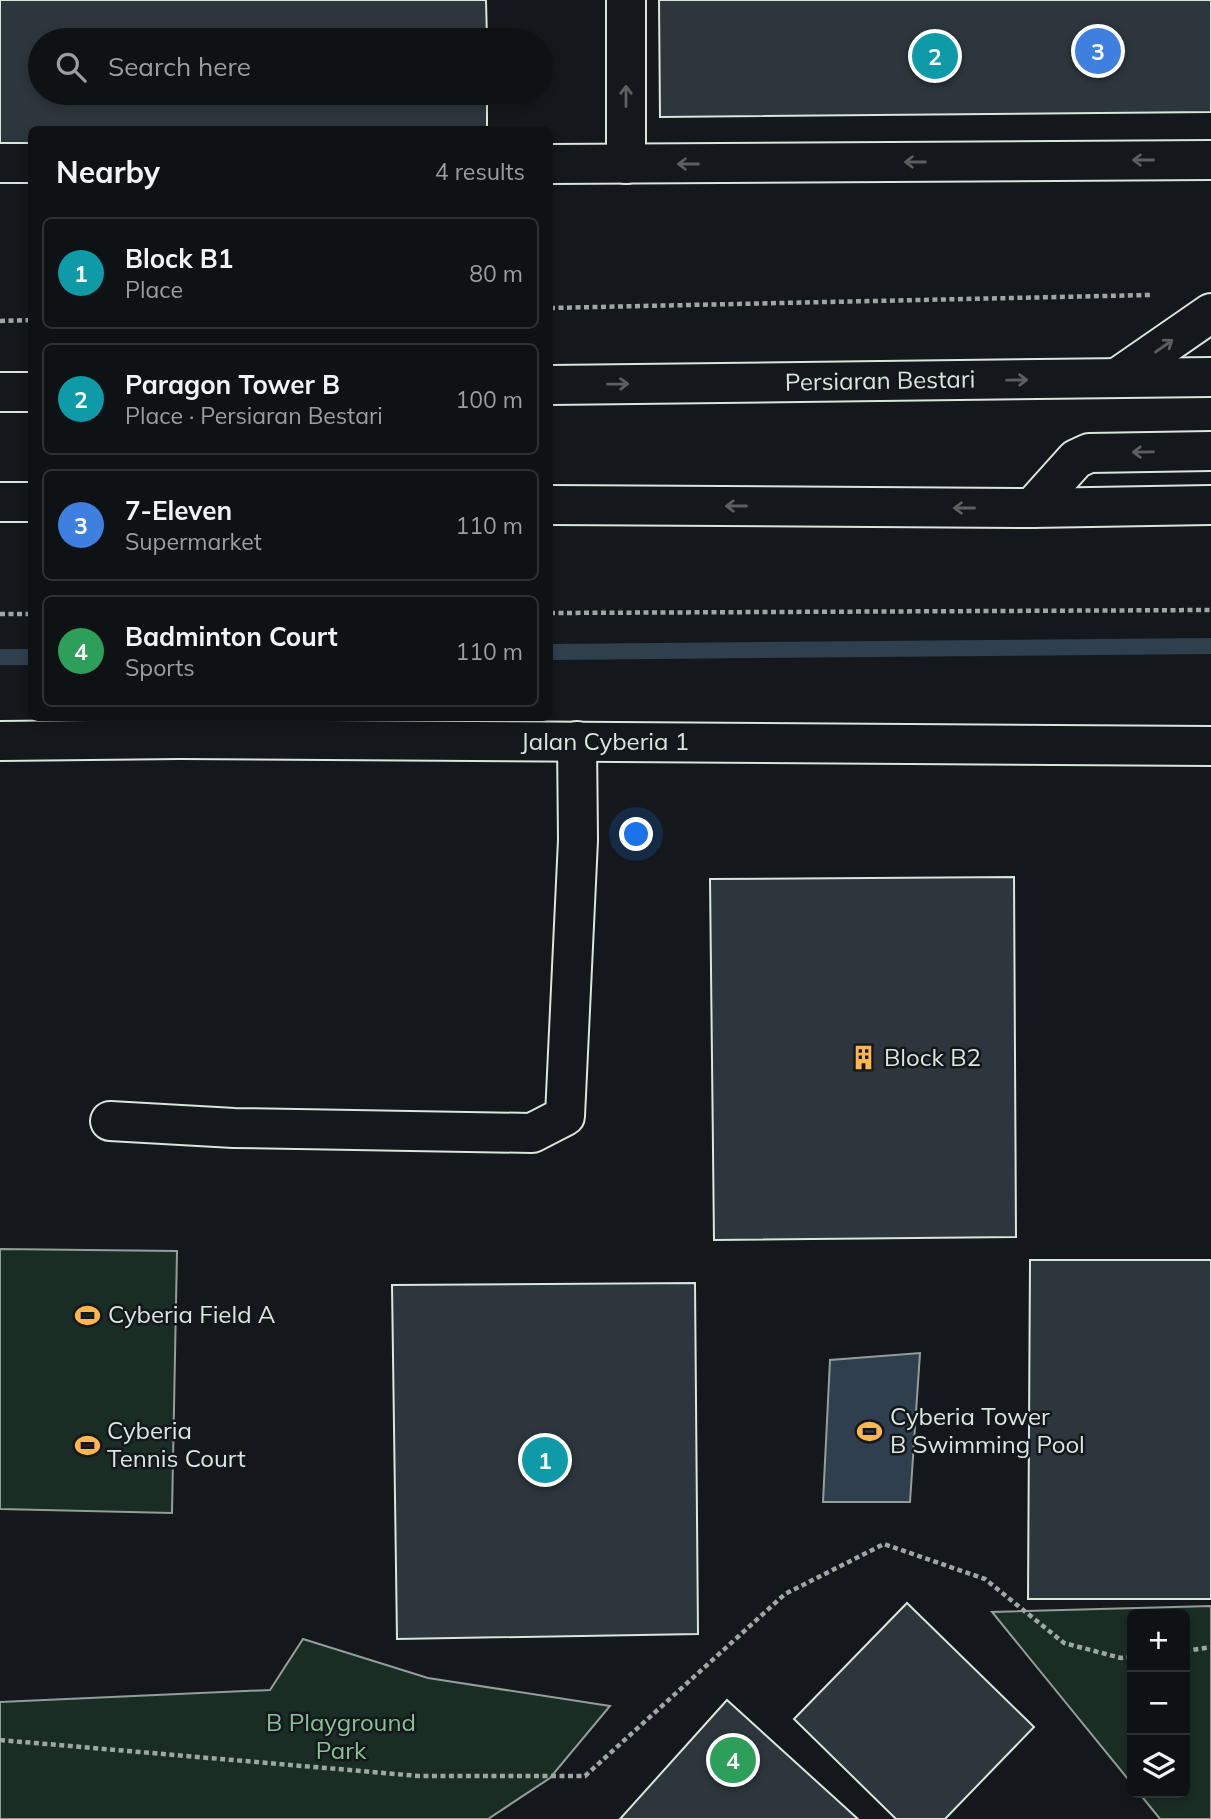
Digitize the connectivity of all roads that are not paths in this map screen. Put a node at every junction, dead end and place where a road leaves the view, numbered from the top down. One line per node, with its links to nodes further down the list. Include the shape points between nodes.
1 (626, 0): 6 (main road, one-way to 1)
2 (1211, 160): 6 (main road, one-way to 6)
3 (0, 163): 4 (main road)
4 (28, 163)
5 (553, 164): 6 (main road)
6 (626, 164)
7 (1211, 313): 9 (main road, one-way to 7)
8 (1211, 377): 9 (main road, Persiaran Bestari)
9 (1117, 378): 10 (main road, Persiaran Bestari, one-way to 9)
10 (553, 385)
11 (28, 391): 12 (main road)
12 (0, 392)
13 (1211, 451): 18 (main road, one-way to 18, via 1089,453 1076,459)
14 (0, 502): 15 (main road)
15 (28, 502)
16 (553, 505): 18 (main road, one-way to 16)
17 (1211, 505): 18 (main road)
18 (1032, 508)
19 (0, 741): 20 (main road, Jalan Cyberia 1)
20 (577, 741): 21 (main road, Jalan Cyberia 1); 22 (main road, via 578,841 565,1116 532,1133 233,1128)
21 (1211, 746)
22 (110, 1121)

